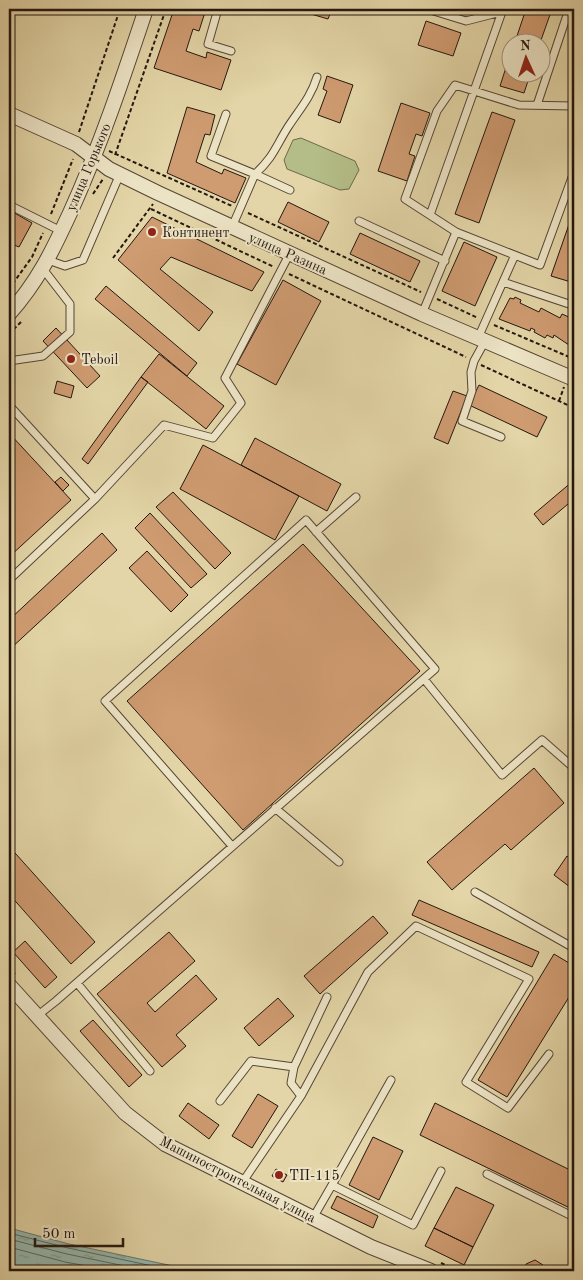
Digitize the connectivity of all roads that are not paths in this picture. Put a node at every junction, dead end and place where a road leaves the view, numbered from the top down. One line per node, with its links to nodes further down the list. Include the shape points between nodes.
1 (146, 9): 13 (street, улица Горького)
2 (218, 9): 6 (lane, via 208,44)
3 (427, 9): 5 (lane, via 466,21)
4 (569, 9): 9 (lane)
5 (502, 11): 8 (lane)
6 (231, 51)
7 (317, 77): 16 (lane, via 312,93 288,127 270,162)
8 (475, 90): 9 (lane, via 520,105); 19 (lane); 19 (lane, via 455,85 437,111 413,176 405,199)
9 (537, 105): 10 (lane)
10 (574, 106)
11 (9, 114): 13 (street, улица Разина)
12 (226, 114): 16 (lane, via 211,156)
13 (97, 152): 15 (street, улица Разина); 22 (street, улица Горького)
14 (574, 172): 25 (lane, via 540,266)
15 (120, 174): 21 (street, улица Разина); 27 (lane, via 83,260 65,266)
16 (256, 174): 17 (lane); 21 (lane)
17 (290, 190)
18 (9, 205): 22 (lane)
19 (430, 216): 23 (lane)
20 (359, 221): 26 (lane)
21 (232, 227): 24 (street, улица Разина)
22 (61, 231): 27 (street, улица Горького)
23 (456, 232): 25 (lane); 26 (lane)
24 (290, 253): 31 (street, улица Разина); 38 (lane, via 225,378 241,403 213,438 164,424)
25 (514, 257): 28 (lane)
26 (445, 261): 31 (lane)
27 (45, 265): 30 (street, улица Горького); 33 (lane, via 70,304 70,332 43,356)
28 (503, 282): 29 (lane); 32 (lane)
29 (569, 304)
30 (9, 313)
31 (422, 314): 32 (street, улица Разина)
32 (481, 339): 34 (street, улица Разина); 36 (lane, via 471,372 472,391 462,421)
33 (9, 361)
34 (574, 379)
35 (9, 405): 38 (lane)
36 (501, 437)
37 (356, 497): 39 (lane)
38 (95, 499): 40 (lane)
39 (316, 532): 41 (lane, via 435,670); 44 (lane, via 306,520 105,701)
40 (9, 580)
41 (424, 679): 42 (lane, via 502,775 542,740); 43 (lane)
42 (574, 768)
43 (276, 808): 44 (lane); 45 (lane)
44 (232, 846): 49 (lane)
45 (339, 862)
46 (475, 892): 47 (lane, via 572,947)
47 (574, 942)
48 (13, 981): 51 (street, Машиностроительная улица)
49 (76, 983): 51 (lane); 54 (lane)
50 (328, 997): 53 (lane)
51 (37, 1016): 60 (street, Машиностроительная улица, via 125,1114 165,1144)
52 (549, 1054): 56 (lane, via 508,1108 466,1082 529,979 416,926 368,972)
53 (294, 1068): 56 (lane, via 291,1083); 57 (lane, via 251,1061)
54 (150, 1071)
55 (390, 1080): 61 (lane)
56 (300, 1096): 60 (lane)
57 (220, 1101)
58 (441, 1171): 61 (lane, via 413,1224)
59 (487, 1174): 62 (lane)
60 (242, 1184): 63 (street, Машиностроительная улица)
61 (332, 1184): 63 (lane)
62 (574, 1217)
63 (313, 1218): 64 (street, Машиностроительная улица, via 370,1247)
64 (431, 1271)

